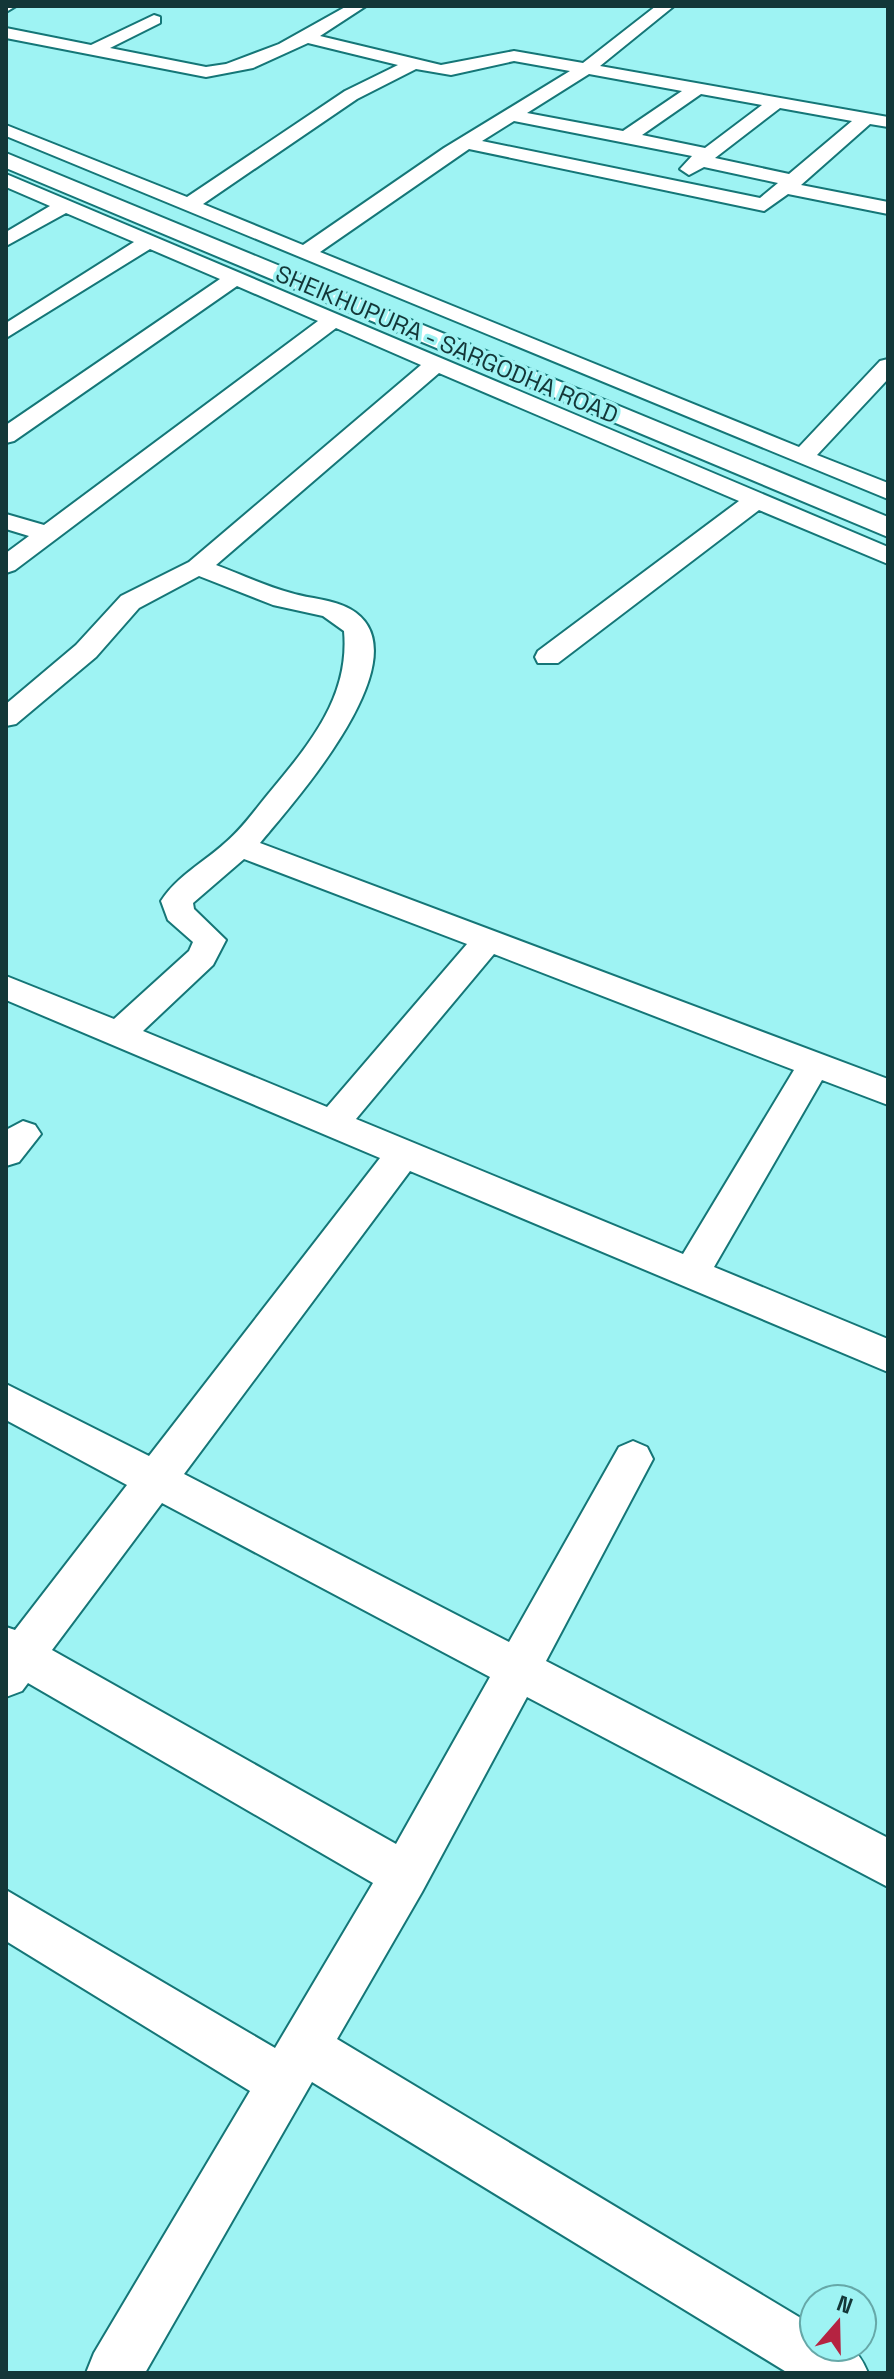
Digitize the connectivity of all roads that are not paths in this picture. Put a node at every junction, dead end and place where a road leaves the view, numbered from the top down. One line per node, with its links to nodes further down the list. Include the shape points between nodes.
1 (358, 6): 5 (street)
2 (666, 6): 8 (street)
3 (154, 20): 6 (street)
4 (6, 33): 6 (street)
5 (304, 37): 6 (street, via 258,60 206,72); 7 (street)
6 (91, 51)
7 (413, 64): 8 (street, via 453,71 508,55); 24 (street, via 351,95)
8 (587, 68): 9 (street); 11 (street)
9 (698, 88): 10 (street); 14 (street)
10 (777, 102): 12 (street); 17 (street)
11 (512, 115): 14 (street); 15 (street)
12 (880, 117): 20 (street)
13 (6, 130): 24 (street)
14 (626, 138): 17 (street)
15 (466, 143): 21 (street); 27 (street)
16 (6, 145): 37 (highway, SHEIKHUPURA - SARGODHA ROAD)
17 (702, 157): 20 (street); 21 (street)
18 (6, 160): 39 (highway, SHEIKHUPURA - SARGODHA ROAD)
19 (6, 180): 23 (street)
20 (791, 184): 21 (street, via 764,205); 22 (street)
21 (670, 186)
22 (884, 201)
23 (65, 205): 25 (street); 26 (street)
24 (189, 205): 27 (street)
25 (6, 240)
26 (149, 241): 28 (street); 30 (street)
27 (305, 253): 34 (street)
28 (235, 278): 29 (street); 33 (street)
29 (333, 320): 31 (street); 40 (street)
30 (6, 332)
31 (436, 364): 36 (street); 43 (street)
32 (888, 366): 34 (street)
33 (6, 436)
34 (802, 457): 35 (street)
35 (888, 492)
36 (757, 500): 41 (street); 44 (street)
37 (888, 508)
38 (6, 521): 40 (street)
39 (888, 528)
40 (47, 534): 42 (street)
41 (888, 556)
42 (6, 565)
43 (198, 567): 45 (street, via 130,602 86,651); 46 (street, via 343,615 359,637 358,665 337,726)
44 (548, 657)
45 (6, 718)
46 (240, 846): 47 (street); 49 (street, via 177,901 179,913 210,940 202,957)
47 (488, 940): 50 (street); 52 (street)
48 (6, 987): 49 (street)
49 (118, 1035): 52 (street)
50 (814, 1065): 51 (street); 54 (street)
51 (888, 1092)
52 (332, 1124): 53 (street)
53 (403, 1154): 54 (street); 58 (street)
54 (691, 1273): 55 (street)
55 (888, 1356)
56 (6, 1401): 58 (street)
57 (633, 1459): 60 (street)
58 (156, 1479): 59 (street); 60 (street)
59 (11, 1660): 62 (street)
60 (517, 1668): 61 (street); 62 (street)
61 (888, 1863)
62 (405, 1875): 64 (street)
63 (6, 1914): 64 (street)
64 (292, 2064): 65 (street); 66 (street)
65 (114, 2373)
66 (840, 2373)

